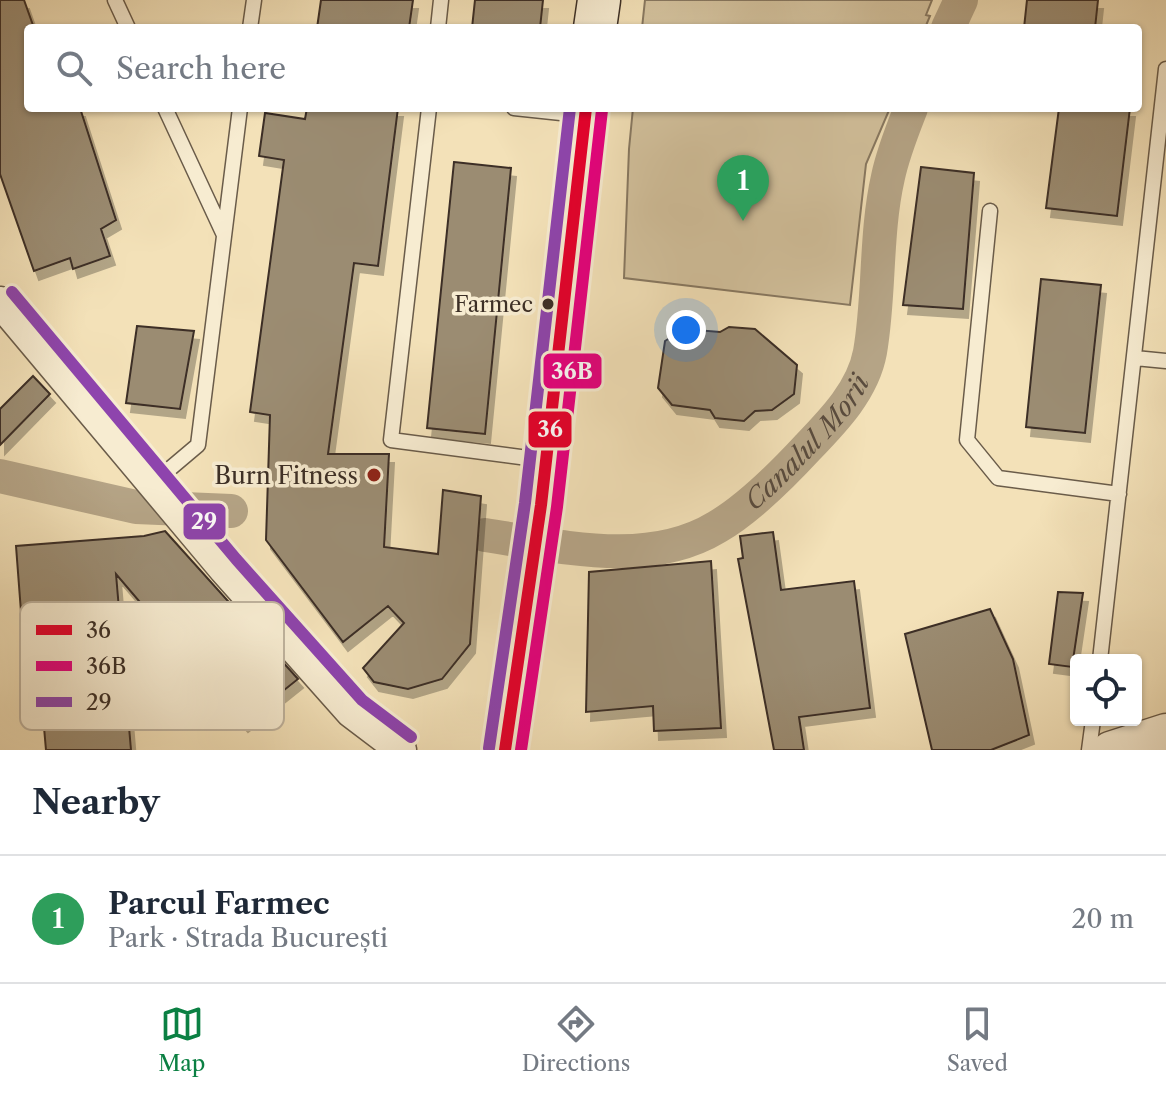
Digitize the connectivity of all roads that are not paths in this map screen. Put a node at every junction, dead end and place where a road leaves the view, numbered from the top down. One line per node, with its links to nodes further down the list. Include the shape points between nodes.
1 (115, 0): 6 (lane)
2 (241, 0): 7 (lane)
3 (254, 0): 7 (lane)
4 (441, 0): 8 (lane)
5 (599, 0): 9 (main road)
6 (126, 24)
7 (251, 24)
8 (438, 24)
9 (596, 24)
10 (1166, 69): 11 (lane)
11 (1164, 102): 19 (lane)
12 (167, 112): 17 (lane)
13 (240, 112): 17 (lane)
14 (429, 112): 21 (lane, via 391,440)
15 (585, 112): 21 (main road)
16 (990, 211): 23 (lane, via 967,440 998,478)
17 (225, 235): 22 (lane, via 198,445)
18 (0, 302): 22 (street)
19 (1135, 358): 20 (lane); 23 (lane)
20 (1166, 361)
21 (546, 460): 30 (main road)
22 (153, 483): 24 (street)
23 (1119, 494): 26 (lane)
24 (254, 602)
25 (284, 636): 29 (street, via 351,712)
26 (1101, 654)
27 (1092, 726): 31 (lane)
28 (1166, 732): 32 (street)
29 (401, 750)
30 (505, 750)
31 (1089, 750)
32 (1110, 750)

